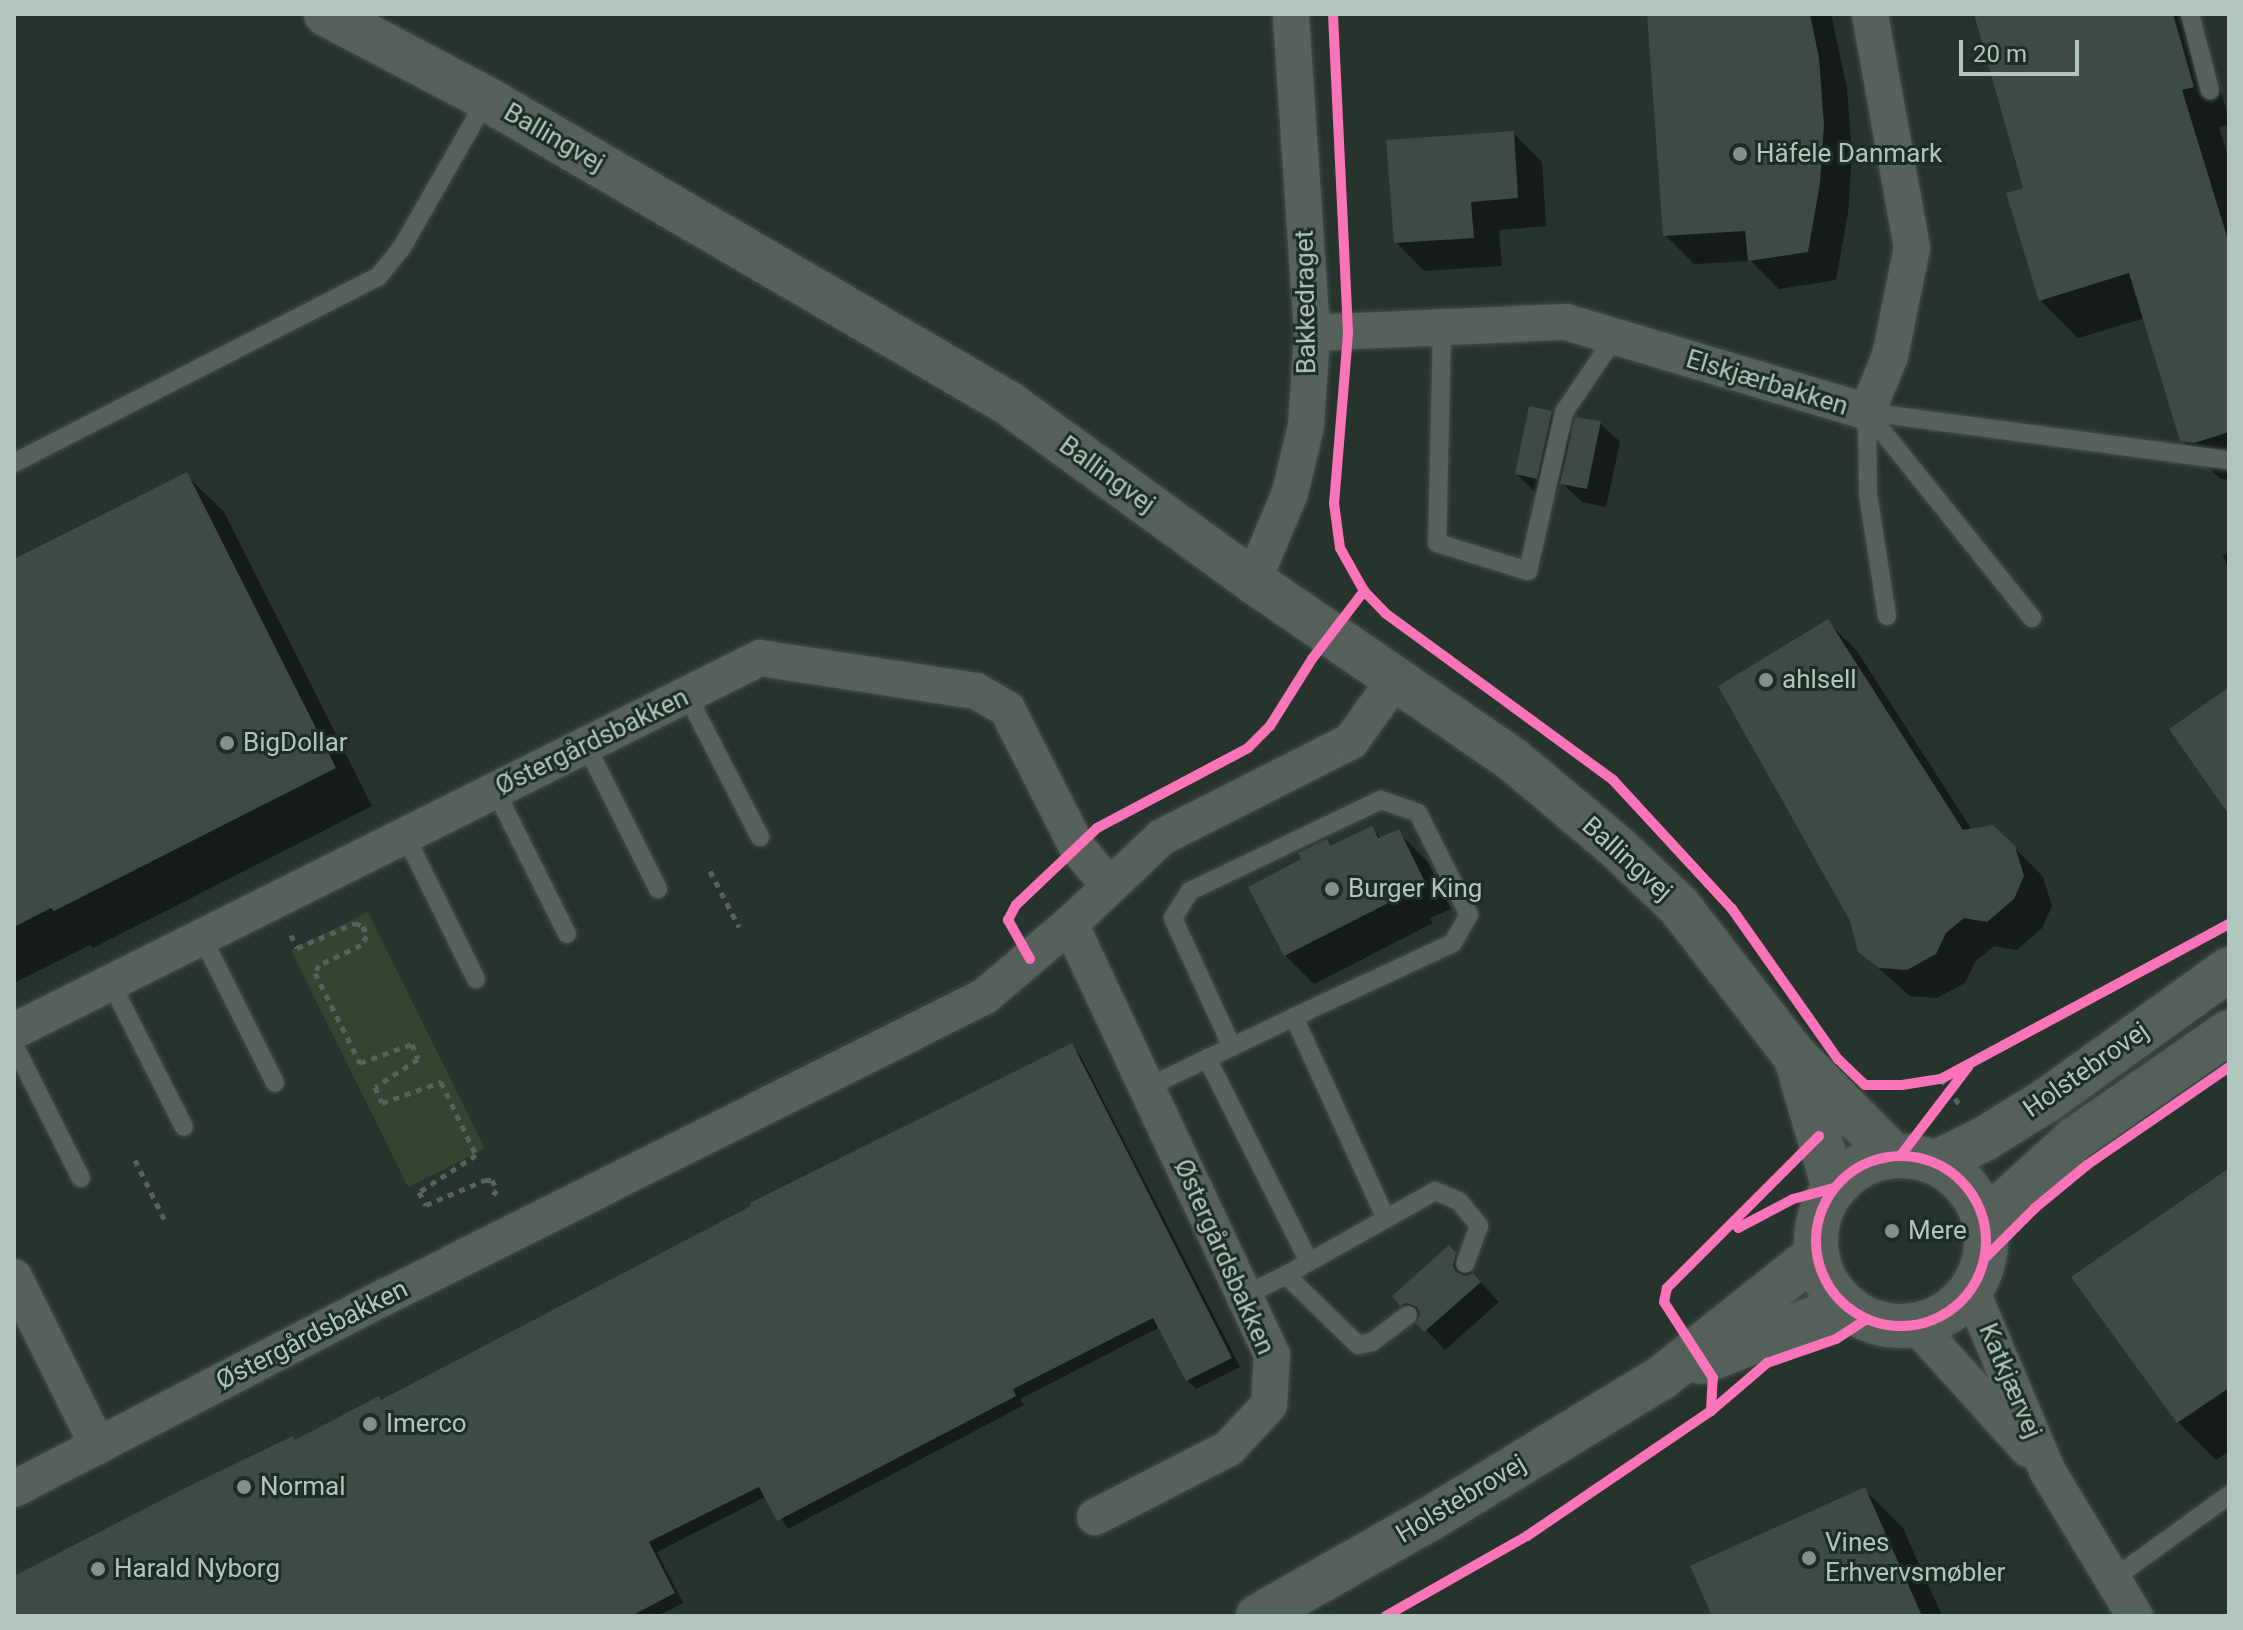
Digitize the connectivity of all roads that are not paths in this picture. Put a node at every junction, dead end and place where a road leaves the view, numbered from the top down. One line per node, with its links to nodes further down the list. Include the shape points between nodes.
1 (326, 14): 6 (main road, Ballingvej)
2 (1291, 14): 8 (street, Bakkedraget)
3 (1870, 14): 10 (street, Elskjærbakken, via 1912,248 1890,356)
4 (2190, 14): 5 (lane)
5 (2210, 90)
6 (487, 99): 12 (lane, via 401,249 378,277); 13 (main road, Ballingvej, via 1008,403)
7 (1442, 329): 8 (street, Elskjærbakken); 9 (street, Elskjærbakken, via 1566,322); 9 (lane, via 1437,543 1528,571 1564,412)
8 (1312, 333): 13 (street, Bakkedraget, via 1306,426 1297,466)
9 (1615, 337): 10 (street, Elskjærbakken)
10 (1867, 412): 11 (lane); 14 (lane, via 1868,494); 15 (lane)
11 (2229, 460)
12 (14, 463)
13 (1253, 581): 16 (main road, Ballingvej)
14 (1887, 616)
15 (2032, 618)
16 (1395, 680): 22 (street, Østergårdsbakken, via 1351,741 1162,837); 35 (main road, Ballingvej, via 1512,759 1617,847 1679,906)
17 (687, 695): 18 (street, Østergårdsbakken); 21 (lane); 22 (street, Østergårdsbakken, via 760,658 976,691 1007,709 1077,847)
18 (586, 745): 19 (street, Østergårdsbakken); 23 (lane)
19 (495, 790): 20 (street, Østergårdsbakken); 25 (lane)
20 (405, 835): 26 (street, Østergårdsbakken); 28 (lane)
21 (760, 837)
22 (1108, 885): 24 (street, Østergårdsbakken)
23 (658, 889)
24 (1070, 924): 38 (street, Østergårdsbakken); 57 (street, Østergårdsbakken, via 985,996)
25 (567, 934)
26 (202, 937): 29 (street, Østergårdsbakken); 37 (lane)
27 (2229, 969): 41 (main road, Holstebrovej, via 2047,1100)
28 (476, 979)
29 (111, 983): 31 (street, Østergårdsbakken); 39 (lane)
30 (1294, 1017): 34 (lane); 34 (lane, via 1453,943 1469,915 1418,813 1381,800 1190,891 1173,918); 44 (lane)
31 (14, 1031)
32 (2229, 1032): 45 (main road, Holstebrovej, via 2075,1139)
33 (14, 1045): 42 (lane)
34 (1232, 1047): 36 (lane)
35 (1795, 1056): 40 (main road, Ballingvej); 43 (main road, Ballingvej)
36 (1207, 1058): 38 (lane); 47 (lane)
37 (275, 1083)
38 (1148, 1087): 52 (street, Østergårdsbakken)
39 (184, 1127)
40 (1893, 1155): 41 (main road); 43 (main road, via 1850,1172)
41 (1937, 1162): 45 (main road, via 1968,1186)
42 (81, 1178)
43 (1834, 1188): 46 (main road, via 1816,1230)
44 (1386, 1219): 47 (lane); 48 (lane, via 1435,1191 1459,1201 1479,1226)
45 (1985, 1221): 51 (main road, via 1986,1257)
46 (1817, 1254): 53 (main road, via 1822,1273); 56 (main road, Holstebrovej)
47 (1309, 1262): 49 (lane)
48 (1465, 1264)
49 (1286, 1275): 52 (lane); 54 (lane, via 1358,1345 1372,1342)
50 (14, 1277): 57 (street)
51 (1971, 1290): 55 (main road, via 1938,1319); 58 (street, Katkjærvej)
52 (1244, 1296): 61 (street, Østergårdsbakken, via 1272,1355 1269,1405 1229,1448)
53 (1846, 1306): 55 (main road, via 1891,1326); 56 (main road, Holstebrovej)
54 (1408, 1315)
55 (1916, 1325): 58 (street, Katkjærvej)
56 (1661, 1378): 63 (main road, Holstebrovej)
57 (98, 1446): 59 (street, Østergårdsbakken)
58 (2048, 1472): 62 (street, Katkjærvej)
59 (14, 1489)
60 (2229, 1495): 62 (lane)
61 (1095, 1517)
62 (2113, 1579): 64 (street, Katkjærvej)
63 (1258, 1616)
64 (2135, 1616)

